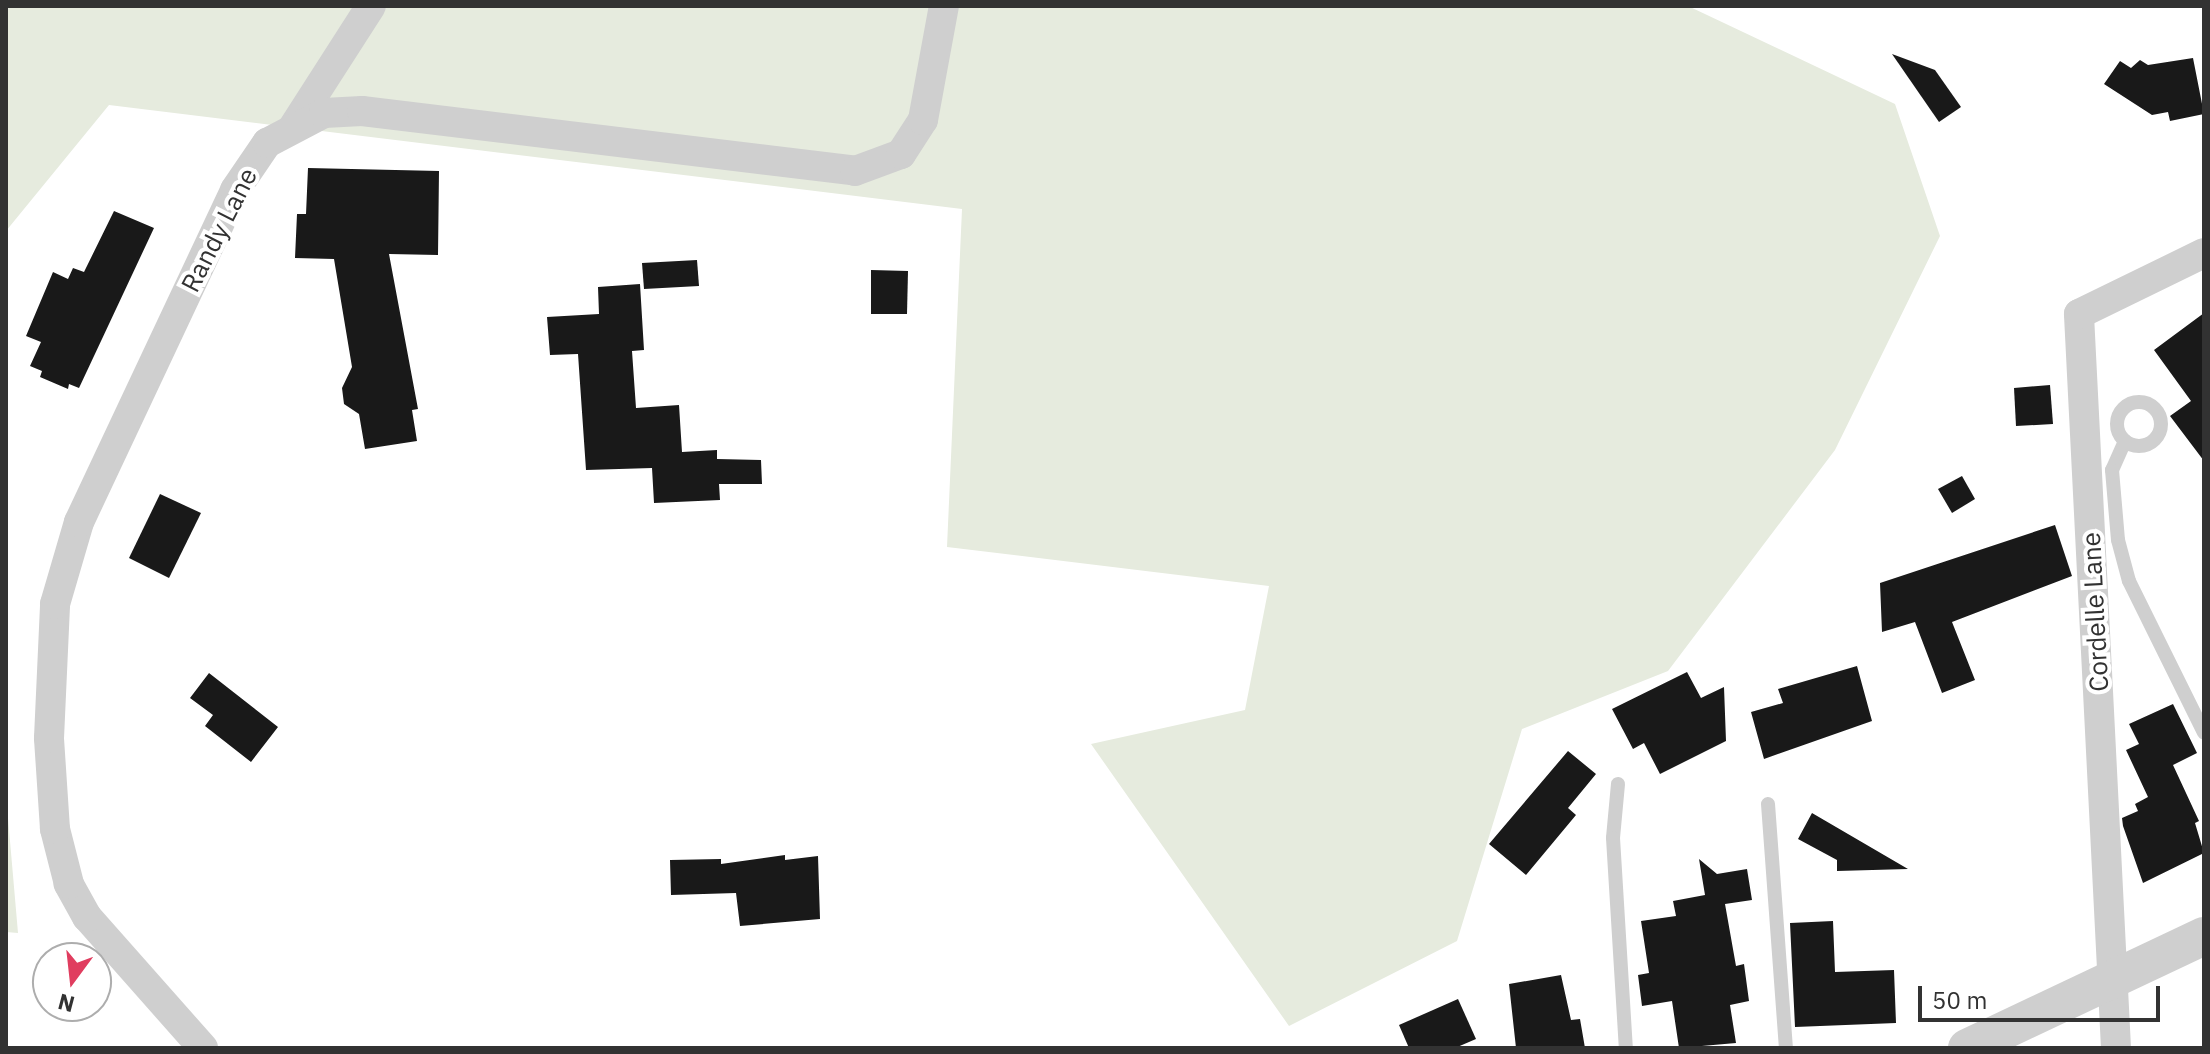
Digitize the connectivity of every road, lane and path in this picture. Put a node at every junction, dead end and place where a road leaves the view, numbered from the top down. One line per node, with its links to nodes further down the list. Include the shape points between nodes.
1 (371, 6): 3 (street)
2 (944, 6): 3 (street, Randy Lane, via 923,120 901,154 855,171 362,111 324,113)
3 (291, 131): 11 (street, Randy Lane, via 267,143 235,190 79,522 55,604 49,738 55,829 69,884 87,917)
4 (2204, 253): 10 (street, Cordelle Lane, via 2079,314)
5 (2125, 441): 6 (lane, via 2112,470 2121,554 2153,635)
6 (2204, 733)
7 (1618, 784): 12 (lane, via 1613,838)
8 (1768, 804): 13 (lane)
9 (2204, 936): 10 (street)
10 (2113, 978): 14 (street); 15 (street, Cordelle Lane)
11 (203, 1048)
12 (1626, 1048)
13 (1786, 1048)
14 (1967, 1048)
15 (2116, 1048)

